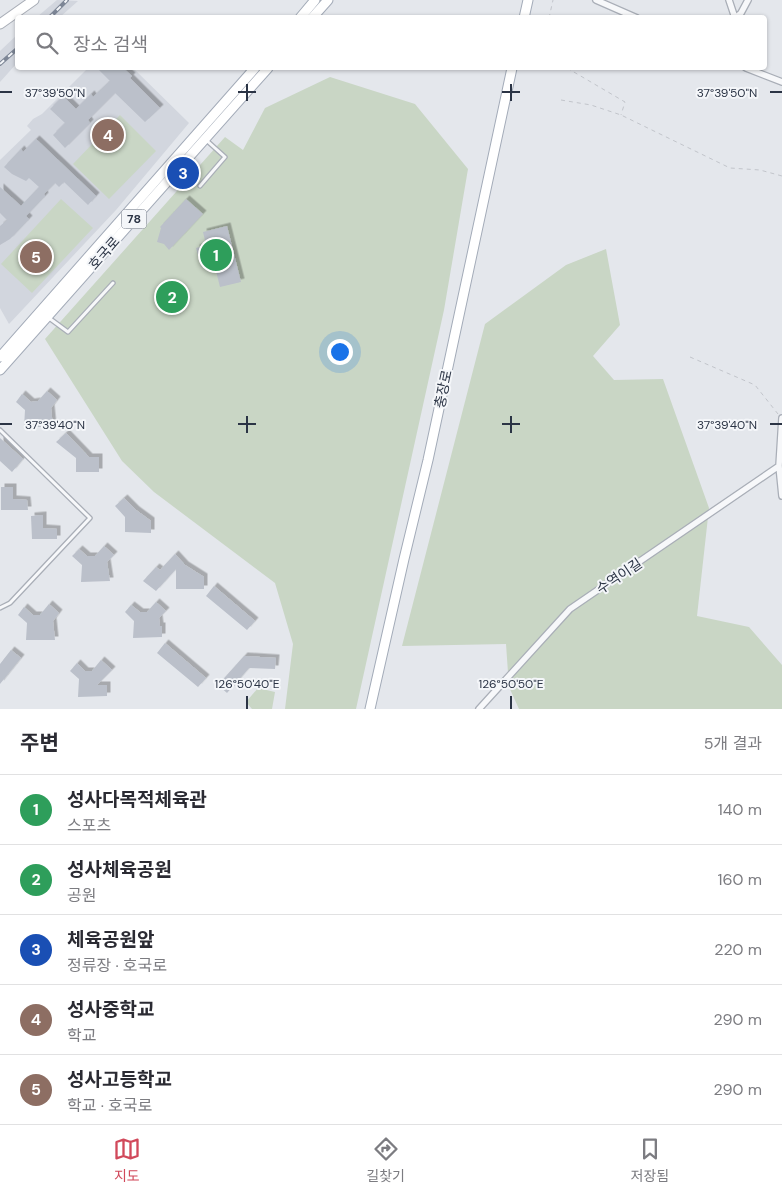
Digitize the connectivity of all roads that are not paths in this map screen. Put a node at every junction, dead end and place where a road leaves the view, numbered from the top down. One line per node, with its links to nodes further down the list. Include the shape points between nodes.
1 (315, 0): 8 (main road)
2 (328, 0): 9 (main road)
3 (528, 0): 10 (main road)
4 (596, 0): 11 (street)
5 (729, 0): 12 (street)
6 (748, 0): 13 (street)
7 (27, 2): 14 (main road)
8 (302, 15)
9 (315, 15)
10 (525, 15)
11 (630, 15)
12 (734, 15)
13 (739, 15)
14 (0, 24)
15 (253, 70): 20 (main road, 호국로 / 78)
16 (266, 70): 21 (main road, 호국로 / 78)
17 (512, 70): 32 (main road, 충장로, via 428,460)
18 (751, 70): 19 (street)
19 (782, 82)
20 (196, 134): 21 (lane); 24 (main road, 호국로 / 78)
21 (204, 139): 22 (lane, via 225,158); 24 (main road, 호국로 / 78)
22 (200, 186)
23 (113, 283): 24 (lane, via 68,332)
24 (44, 315): 25 (main road, 호국로 / 78); 26 (main road, 호국로 / 78)
25 (0, 356)
26 (0, 370)
27 (782, 419): 29 (street)
28 (0, 430): 31 (lane, via 90,518 10,603)
29 (779, 466): 30 (street); 33 (street, 수역이길, via 570,609)
30 (782, 496)
31 (0, 608)
32 (370, 709)
33 (479, 709)

